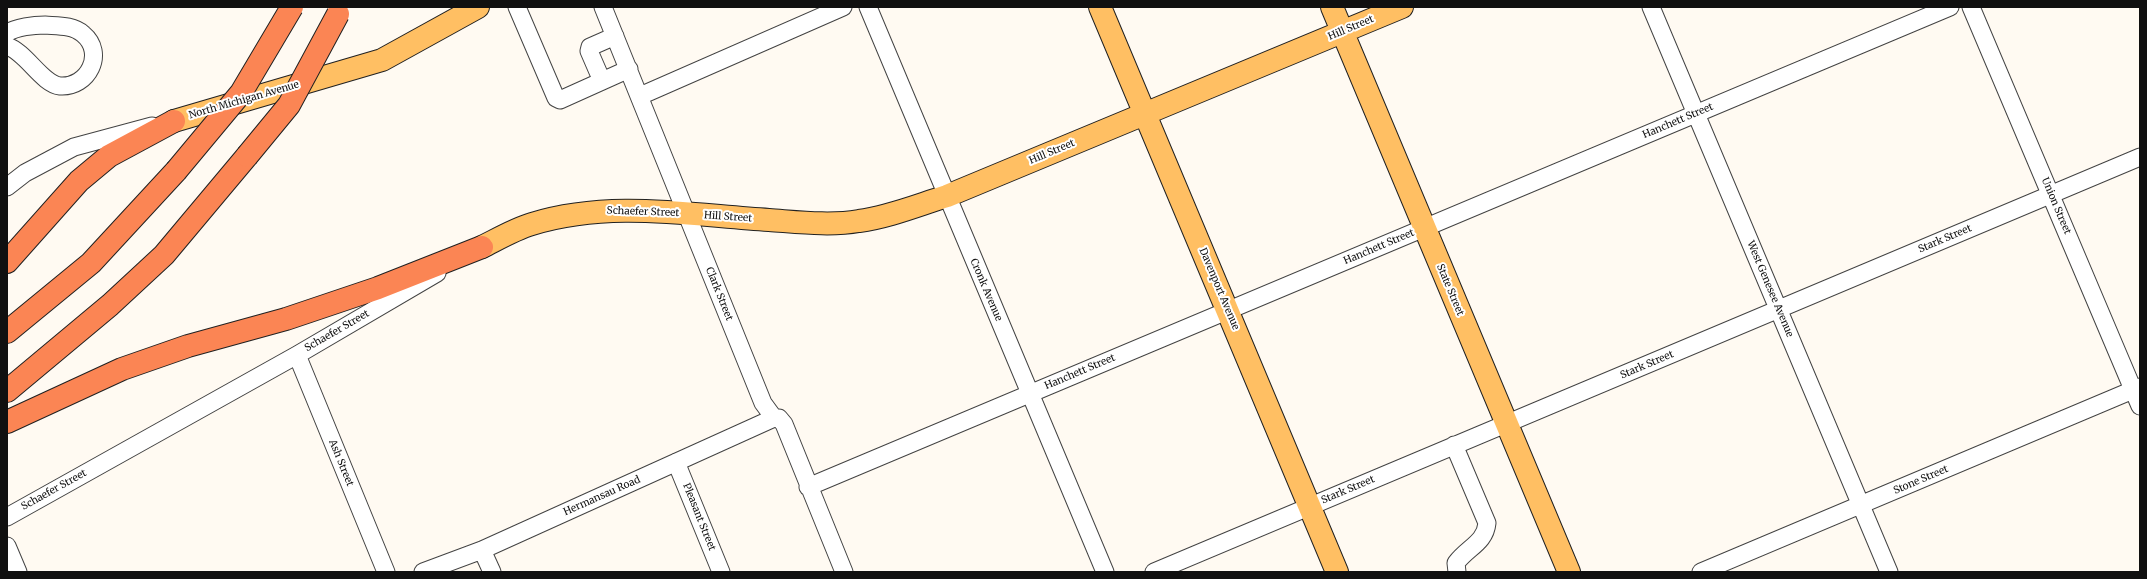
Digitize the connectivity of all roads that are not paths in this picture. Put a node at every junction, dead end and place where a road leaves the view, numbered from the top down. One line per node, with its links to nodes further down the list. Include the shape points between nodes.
1 (292, 7): 34 (highway, bridge, via 241,93 176,171 91,263)
2 (478, 7): 23 (main road, North Michigan Avenue, via 382,60)
3 (517, 7): 19 (street, via 556,98 560,100)
4 (603, 7): 16 (street, Clark Street)
5 (843, 7): 20 (street)
6 (868, 7): 27 (street, Cronk Avenue)
7 (1100, 7): 21 (main road, Davenport Avenue)
8 (1332, 7): 14 (main road, State Street)
9 (1402, 7): 14 (main road, Hill Street)
10 (1651, 7): 22 (street, West Genesee Avenue)
11 (1950, 7): 22 (street, Hanchett Street)
12 (1971, 7): 26 (street, Union Street)
13 (339, 11): 37 (highway, bridge, via 289,105 164,255 110,305)
14 (1343, 32): 21 (main road, Hill Street); 29 (main road, State Street)
15 (7, 33): 17 (street, via 38,25 67,26 83,34 92,47 93,63 88,75 78,82 59,86 47,80 30,62)
16 (615, 36): 18 (street, Clark Street); 19 (street, via 590,47 589,51)
17 (7, 46)
18 (629, 69): 19 (street); 20 (street, Clark Street)
19 (602, 81)
20 (640, 96): 28 (street, Clark Street)
21 (1144, 113): 27 (main road, Hill Street); 33 (main road, Davenport Avenue)
22 (1696, 113): 29 (street, Hanchett Street); 32 (street, West Genesee Avenue)
23 (174, 120): 25 (street, North Michigan Avenue, via 74,147 25,173); 31 (highway, via 109,156 78,181)
24 (2140, 157): 26 (street, Stark Street)
25 (7, 187)
26 (2051, 195): 32 (street, Stark Street); 36 (street, Union Street)
27 (947, 196): 28 (main road, Hill Street, via 859,222 818,223); 38 (street, Cronk Avenue)
28 (686, 214): 30 (main road, Schaefer Street, via 632,210 570,214 530,224); 40 (street, Clark Street, via 764,402)
29 (1424, 228): 33 (street, Hanchett Street); 42 (main road, State Street)
30 (482, 247): 35 (street, Schaefer Street); 41 (highway, via 378,288 188,346 122,369)
31 (7, 262)
32 (1779, 309): 42 (street, Stark Street); 46 (street, West Genesee Avenue)
33 (1228, 310): 38 (street, Hanchett Street); 47 (main road, Davenport Avenue)
34 (7, 332)
35 (296, 355): 48 (street, Schaefer Street); 53 (street, Ash Street)
36 (2137, 388): 39 (street, Union Street); 46 (street, Stone Street)
37 (7, 391)
38 (1030, 393): 45 (street, Hanchett Street); 57 (street, Cronk Avenue)
39 (2140, 406)
40 (774, 418): 44 (street, Hermansau Road); 45 (street, Clark Street, via 779,418 784,424)
41 (7, 422)
42 (1506, 424): 43 (street, Stark Street); 61 (main road, State Street)
43 (1454, 445): 47 (street, Stark Street); 60 (street, via 1487,523 1486,533 1464,552 1456,564)
44 (676, 462): 50 (street, Hermansau Road); 55 (street, Pleasant Street)
45 (808, 486): 56 (street, Clark Street)
46 (1860, 505): 62 (street, Stone Street); 63 (street, West Genesee Avenue)
47 (1310, 507): 58 (street, Stark Street); 59 (main road, Davenport Avenue)
48 (7, 517)
49 (7, 546): 52 (street)
50 (482, 550): 51 (street, Hermansau Road); 54 (street)
51 (427, 571)
52 (18, 572)
53 (386, 572)
54 (492, 572)
55 (722, 572)
56 (844, 572)
57 (1106, 572)
58 (1154, 572)
59 (1337, 572)
60 (1457, 572)
61 (1569, 572)
62 (1701, 572)
63 (1889, 572)

